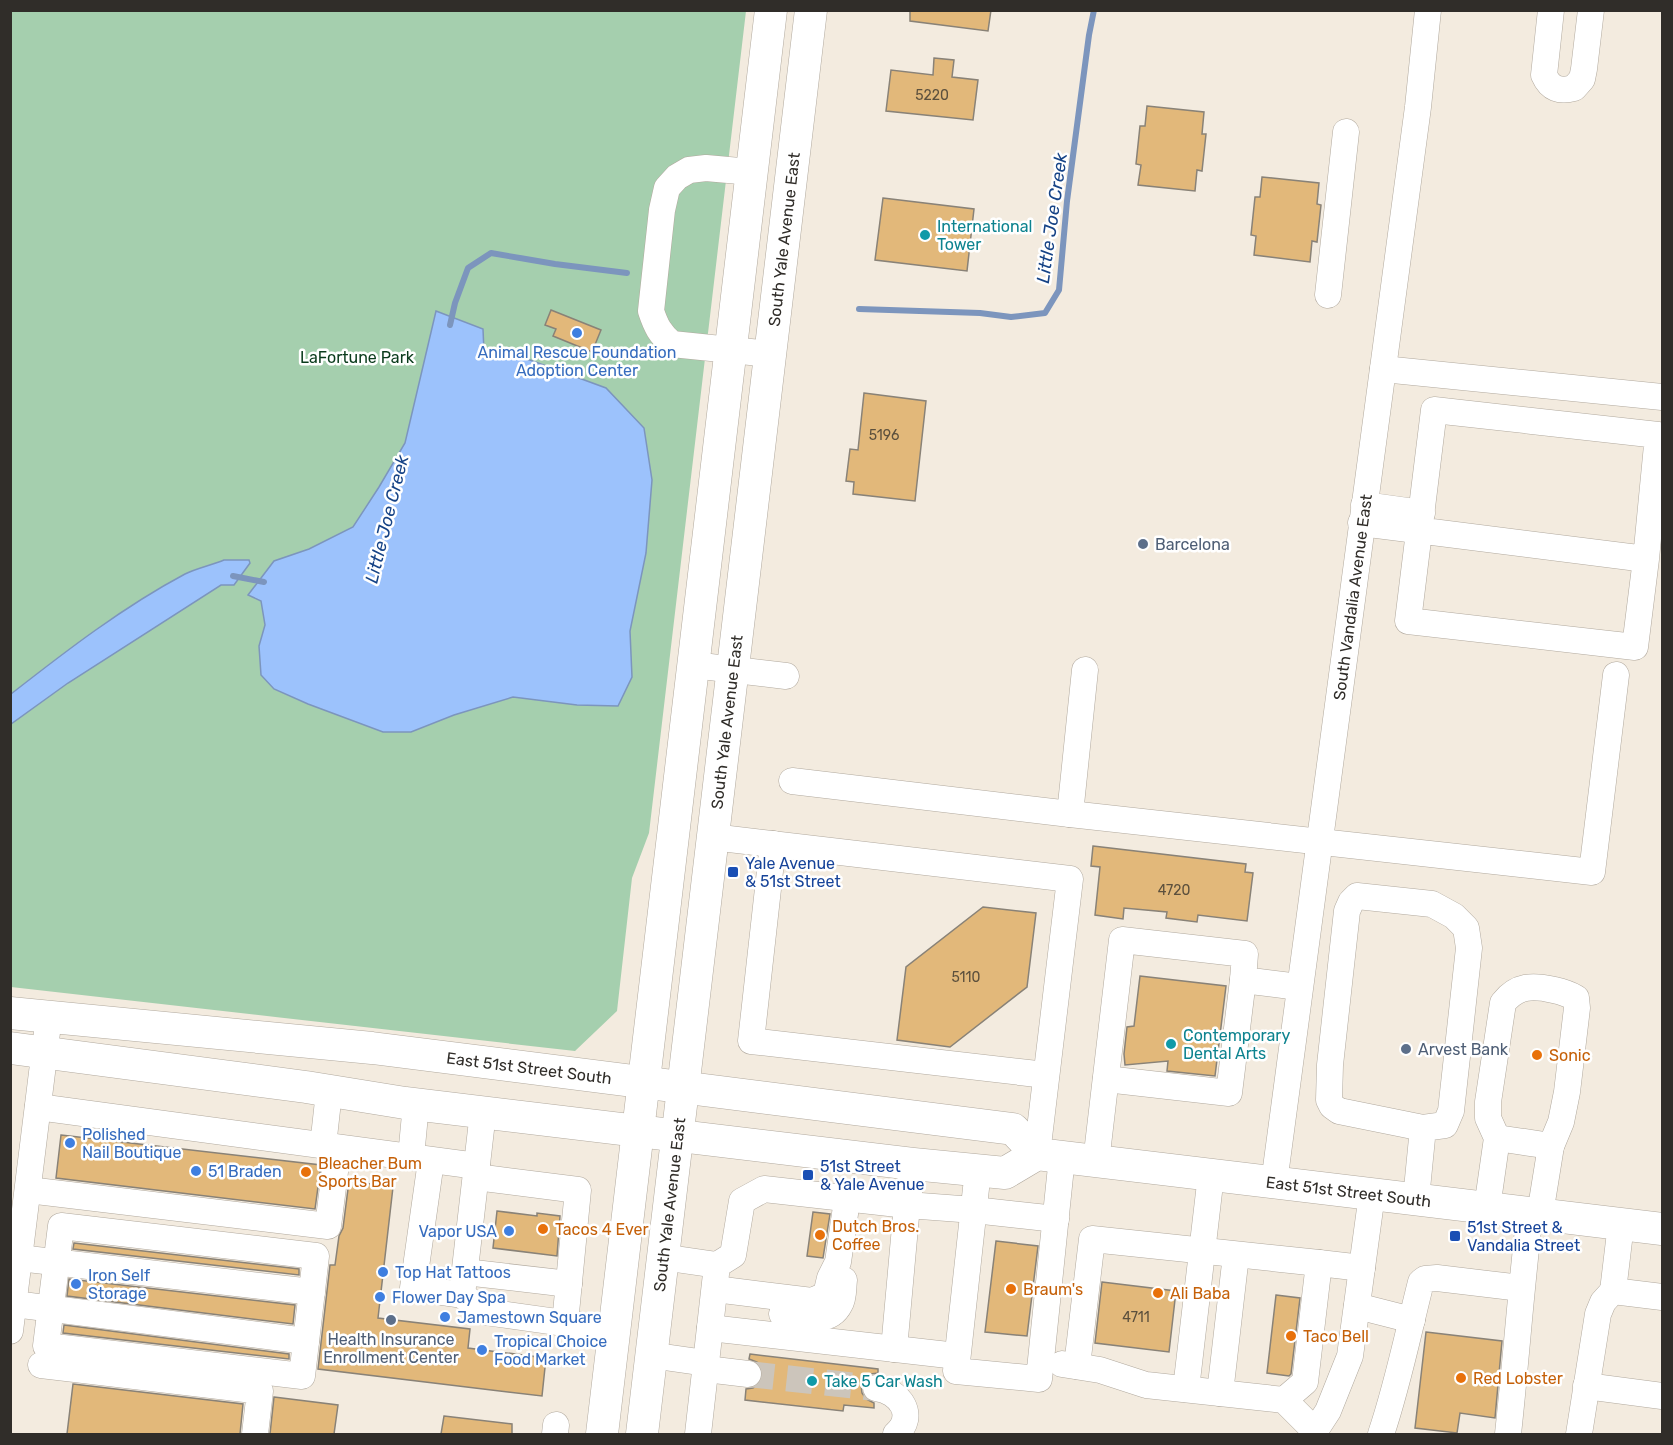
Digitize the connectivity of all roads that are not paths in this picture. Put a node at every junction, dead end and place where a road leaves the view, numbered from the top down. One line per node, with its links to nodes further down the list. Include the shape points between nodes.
1 (771, 10): 7 (main road)
2 (811, 10): 10 (main road, South Yale Avenue East)
3 (1428, 10): 11 (street, South Vandalia Avenue East)
4 (1551, 10): 5 (street, via 1544,75 1559,90 1574,88 1582,79)
5 (1591, 10)
6 (1346, 132): 8 (street)
7 (751, 172): 9 (main road); 9 (street, via 689,170 667,188 662,210 651,311 656,324 672,344)
8 (1328, 295)
9 (731, 350): 10 (street); 16 (main road)
10 (770, 354): 17 (main road, South Yale Avenue East)
11 (1383, 369): 12 (street); 13 (street, South Vandalia Avenue East)
12 (1662, 397)
13 (1363, 514): 14 (street); 24 (street, South Vandalia Avenue East)
14 (1421, 522): 15 (street); 15 (street, via 1408,621 1635,647); 15 (street, via 1434,410 1658,435)
15 (1646, 559)
16 (693, 665): 17 (street); 35 (main road)
17 (732, 670): 20 (street); 23 (main road, South Yale Avenue East)
18 (1085, 670): 22 (street)
19 (1616, 675): 24 (street, via 1592,872)
20 (786, 676)
21 (792, 781): 22 (street)
22 (1070, 814): 24 (street)
23 (712, 837): 25 (street); 36 (main road, South Yale Avenue East)
24 (1319, 841): 27 (street, South Vandalia Avenue East)
25 (773, 844): 33 (street, via 751,1041); 33 (street, via 1070,879)
26 (1243, 980): 27 (street); 34 (street, via 1229,1093); 34 (street, via 1245,954 1122,940)
27 (1300, 982): 28 (street); 54 (street, South Vandalia Avenue East)
28 (1339, 983): 41 (street, via 1329,1101 1339,1111); 41 (street, via 1347,911 1358,896 1432,904 1466,928 1469,948 1451,1111 1445,1125)
29 (10, 1013): 30 (main road, East 51st Street South)
30 (49, 1016): 32 (street); 35 (main road, East 51st Street South, via 372,1048)
31 (10, 1048): 32 (main road)
32 (44, 1053): 37 (main road); 39 (street)
33 (1046, 1076): 47 (street)
34 (1106, 1079): 49 (street)
35 (643, 1082): 36 (main road, East 51st Street South); 42 (main road)
36 (682, 1087): 43 (main road, South Yale Avenue East); 47 (main road, East 51st Street South, via 1013,1129)
37 (329, 1092): 38 (main road); 46 (street)
38 (416, 1104): 40 (main road); 48 (street)
39 (38, 1107): 46 (street); 55 (street)
40 (483, 1112): 42 (main road); 52 (street)
41 (1423, 1128): 58 (street)
42 (638, 1130): 43 (main road); 85 (main road)
43 (677, 1135): 50 (main road); 68 (main road, South Yale Avenue East)
44 (1497, 1138): 45 (street); 45 (street, via 1488,1118 1488,1102 1503,1003 1521,988 1539,986 1569,993 1576,998 1577,1008 1567,1092); 60 (street)
45 (1551, 1146): 62 (street)
46 (338, 1148): 48 (street); 55 (street, via 328,1226)
47 (1050, 1156): 49 (main road, East 51st Street South); 51 (main road, via 1005,1173); 63 (street)
48 (421, 1159): 52 (street); 73 (street, via 413,1288)
49 (1096, 1161): 53 (main road, East 51st Street South)
50 (913, 1164): 51 (main road); 59 (street)
51 (978, 1170): 61 (street)
52 (477, 1171): 73 (street); 74 (street, via 578,1190)
53 (1211, 1175): 54 (main road, East 51st Street South); 66 (street)
54 (1274, 1183): 56 (main road, East 51st Street South)
55 (28, 1190): 69 (street)
56 (1372, 1194): 58 (main road, East 51st Street South); 72 (street)
57 (847, 1200): 59 (street); 78 (street, via 764,1189 742,1201 734,1255); 78 (street, via 838,1262 844,1278 841,1303 832,1314 818,1319)
58 (1416, 1200): 60 (main road, East 51st Street South)
59 (907, 1205): 61 (street); 88 (street)
60 (1487, 1208): 62 (main road, East 51st Street South)
61 (974, 1210): 63 (street); 90 (street)
62 (1535, 1213): 64 (main road, East 51st Street South); 75 (street)
63 (1056, 1219): 91 (street)
64 (1622, 1224): 65 (main road, East 51st Street South); 76 (street)
65 (1662, 1229)
66 (1202, 1251): 67 (street); 94 (street, via 1092,1239); 98 (street)
67 (1236, 1255): 71 (street); 99 (street)
68 (662, 1257): 78 (street); 89 (main road, South Yale Avenue East)
69 (19, 1258): 70 (street); 82 (street)
70 (56, 1263): 77 (street); 77 (street, via 61,1226 316,1256); 81 (street)
71 (1319, 1263): 72 (street); 101 (street, via 1305,1382)
72 (1362, 1268): 80 (street)
73 (464, 1284): 74 (street); 84 (street, via 485,1312)
74 (569, 1284): 84 (street)
75 (1521, 1288): 83 (street, via 1425,1278); 109 (street)
76 (1613, 1291): 79 (street); 96 (street, via 1598,1314)
77 (312, 1292): 87 (street)
78 (714, 1297): 88 (street); 93 (street)
79 (1662, 1297)
80 (1357, 1306): 83 (street); 102 (street, via 1350,1356 1328,1411)
81 (51, 1309): 82 (street); 87 (street); 87 (street, via 46,1346 302,1376)
82 (12, 1318): 86 (street)
83 (1412, 1320): 108 (street)
84 (565, 1323): 85 (street)
85 (614, 1330): 104 (main road)
86 (10, 1331)
87 (306, 1341)
88 (894, 1349): 90 (street)
89 (650, 1355): 93 (street); 105 (main road, South Yale Avenue East)
90 (957, 1356): 91 (street, via 956,1371 1039,1379)
91 (1041, 1362): 94 (street)
92 (41, 1365): 103 (street, via 260,1391)
93 (706, 1366): 95 (street); 106 (street)
94 (1077, 1366): 98 (street, via 1146,1385)
95 (748, 1374)
96 (1586, 1386): 100 (street); 110 (street)
97 (876, 1388): 107 (street, via 893,1392 905,1410 906,1421)
98 (1186, 1389): 99 (street)
99 (1220, 1393): 101 (street)
100 (1662, 1396)
101 (1284, 1400): 102 (street)
102 (1314, 1433)
103 (255, 1434)
104 (602, 1434)
105 (642, 1434)
106 (698, 1434)
107 (896, 1434)
108 (1381, 1434)
109 (1508, 1434)
110 (1579, 1434)

